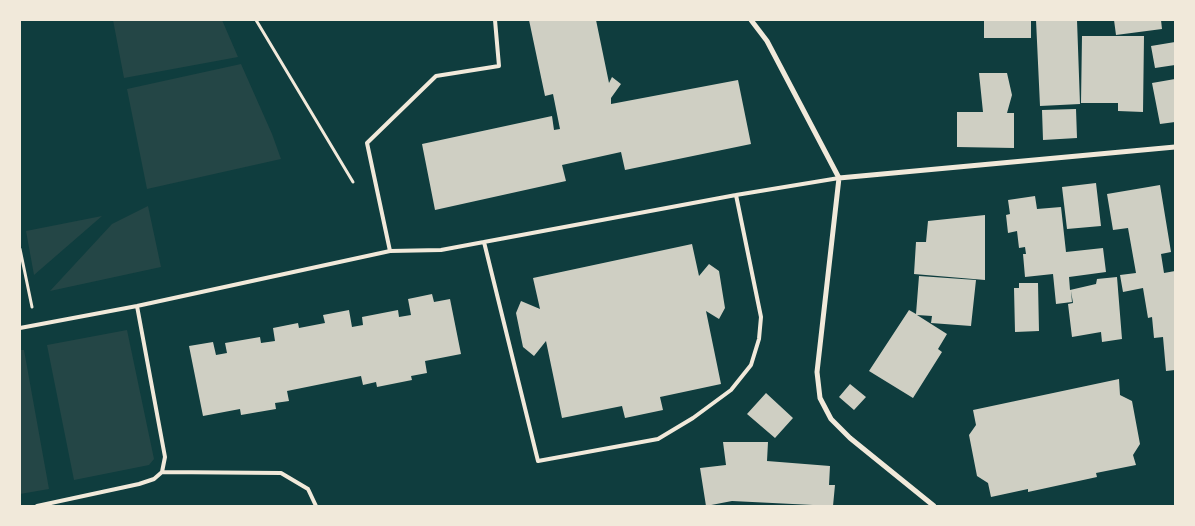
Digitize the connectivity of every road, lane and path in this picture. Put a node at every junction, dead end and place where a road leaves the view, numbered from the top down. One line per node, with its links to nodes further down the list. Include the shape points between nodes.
1 (256, 20): 7 (path, via 355,186)
2 (495, 20): 7 (lane, via 500,66 436,76 367,143)
3 (751, 20): 5 (street, via 767,41)
4 (1175, 147): 5 (street)
5 (839, 178): 6 (lane); 17 (street, via 817,372 820,398 831,419 850,438)
6 (736, 195): 8 (lane); 8 (lane, via 761,317 759,339 751,365 730,390 658,439 538,461)
7 (379, 202): 10 (lane)
8 (484, 242): 10 (lane, via 441,250)
9 (20, 249): 12 (path)
10 (390, 251): 11 (lane)
11 (137, 306): 12 (lane); 14 (lane, via 166,457)
12 (36, 324): 13 (lane)
13 (20, 328)
14 (162, 472): 15 (lane, via 154,479 130,486); 16 (lane, via 281,473 308,489)
15 (37, 506)
16 (316, 506)
17 (934, 506)

